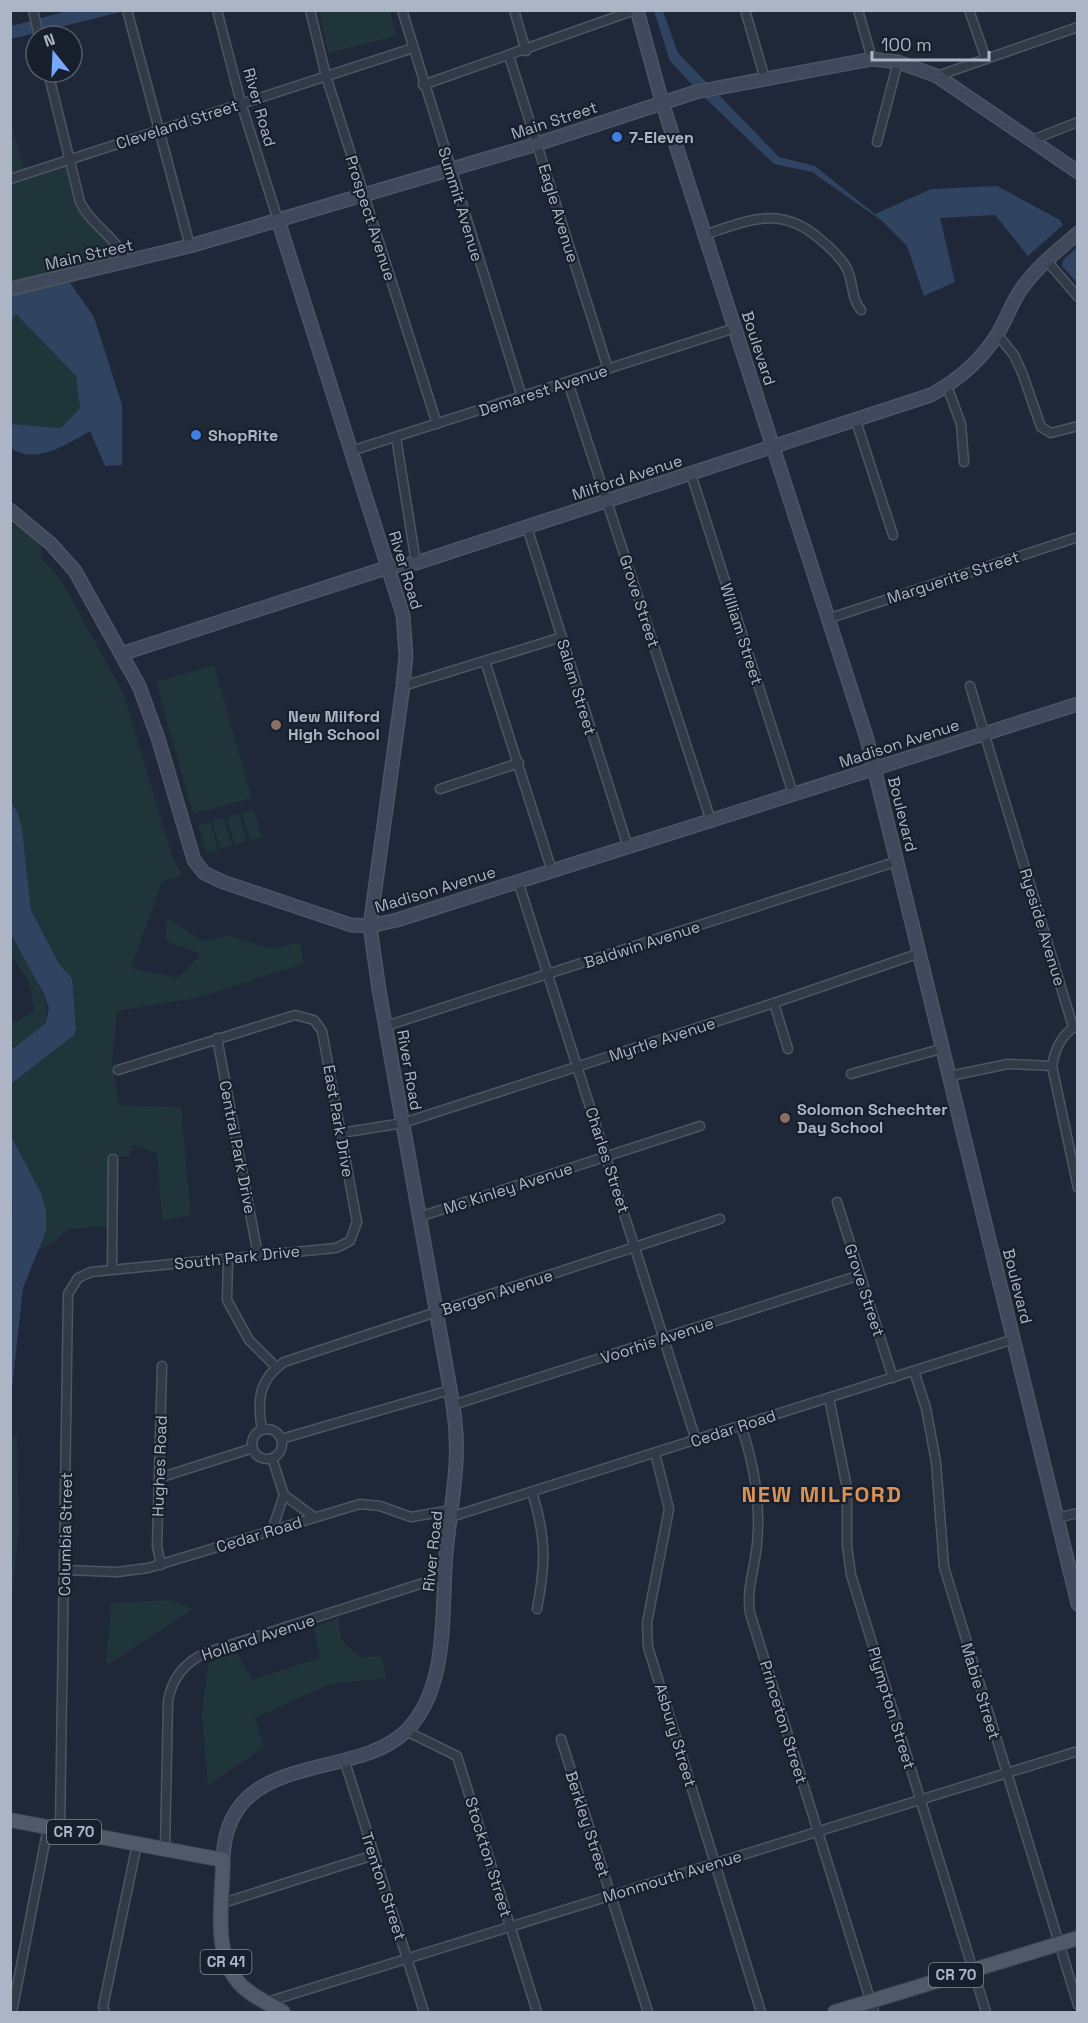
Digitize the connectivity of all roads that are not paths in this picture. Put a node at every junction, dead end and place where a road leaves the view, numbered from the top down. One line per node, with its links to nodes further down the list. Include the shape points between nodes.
1 (217, 10): 23 (street, River Road)
2 (310, 10): 17 (street, Prospect Avenue)
3 (402, 10): 11 (street, Summit Avenue)
4 (514, 10): 12 (street)
5 (636, 10): 12 (street); 22 (street, Boulevard)
6 (745, 10): 19 (street)
7 (858, 10): 14 (street)
8 (969, 10): 15 (street)
9 (127, 11): 25 (street)
10 (1077, 27): 15 (street)
11 (413, 48): 17 (street, Cleveland Street); 21 (street, Summit Avenue)
12 (526, 51): 13 (street)
13 (509, 57): 21 (street); 28 (street, Eagle Avenue)
14 (872, 59): 16 (street, Main Street); 19 (street, Main Street)
15 (986, 59): 18 (street)
16 (898, 62): 18 (street, Main Street); 27 (street)
17 (326, 76): 23 (street, Cleveland Street); 33 (street, Prospect Avenue)
18 (937, 76): 26 (street, Main Street)
19 (765, 79): 22 (street, Main Street)
20 (51, 84): 29 (street)
21 (423, 85): 30 (street, Summit Avenue)
22 (662, 102): 28 (street, Main Street); 36 (street, Boulevard)
23 (241, 103): 25 (street, Cleveland Street); 34 (street, River Road)
24 (1077, 122): 26 (street)
25 (158, 131): 29 (street, Cleveland Street); 37 (street)
26 (1032, 140): 31 (street, Main Street)
27 (877, 142)
28 (537, 144): 30 (street, Main Street); 45 (street, Eagle Avenue)
29 (69, 159): 32 (street, Cleveland Street); 39 (street, via 85,212 119,246)
30 (451, 169): 33 (street, Main Street); 48 (street, Summit Avenue)
31 (1077, 172)
32 (10, 179)
33 (364, 194): 34 (street, Main Street); 50 (street, Prospect Avenue)
34 (278, 220): 37 (street, Main Street); 54 (street, River Road)
35 (1077, 233): 38 (street, Milford Avenue)
36 (704, 235): 42 (street, via 754,218 774,217 801,226 842,260); 43 (street, Boulevard)
37 (190, 246): 39 (street, Main Street)
38 (1047, 261): 41 (street); 44 (street, Milford Avenue, via 1021,289)
39 (126, 263): 40 (street, Main Street)
40 (15, 288)
41 (1077, 297)
42 (861, 310)
43 (735, 328): 45 (street, Demarest Avenue); 53 (street, Boulevard)
44 (997, 334): 47 (street, Milford Avenue, via 976,361); 51 (street, via 1014,355 1041,427 1058,433)
45 (608, 369): 46 (street, Demarest Avenue)
46 (568, 382): 48 (street, Demarest Avenue); 57 (street, Grove Street)
47 (947, 386): 49 (street, Milford Avenue); 55 (street, via 961,424)
48 (522, 397): 50 (street, Demarest Avenue)
49 (856, 421): 53 (street, Milford Avenue); 60 (street)
50 (437, 424): 52 (street, Demarest Avenue)
51 (1077, 426)
52 (396, 437): 54 (street, Demarest Avenue); 62 (street)
53 (774, 448): 56 (street, Milford Avenue); 64 (street, Boulevard)
54 (351, 451): 63 (street, River Road)
55 (964, 462)
56 (691, 474): 57 (street, Milford Avenue); 75 (street, William Street)
57 (607, 501): 59 (street, Milford Avenue); 76 (street, Grove Street)
58 (10, 510): 66 (street, Madison Avenue, via 51,544 75,571)
59 (527, 527): 62 (street, Milford Avenue); 65 (street, Salem Street)
60 (893, 535)
61 (1077, 537): 64 (street, Marguerite Street)
62 (416, 563): 63 (street, Milford Avenue)
63 (389, 567): 66 (street, Milford Avenue); 68 (street, River Road / CR 41, via 400,597 405,628)
64 (830, 618): 73 (street, Boulevard)
65 (562, 637): 67 (street); 77 (street, Salem Street)
66 (121, 654): 81 (street, Madison Avenue, via 149,712 186,840 204,873 344,924)
67 (485, 661): 68 (street); 72 (street)
68 (403, 686): 81 (street, River Road / CR 41)
69 (970, 686): 71 (street, Ryeside Avenue)
70 (1077, 706): 71 (street, Madison Avenue)
71 (985, 733): 73 (street, Madison Avenue); 86 (street, Ryeside Avenue)
72 (519, 763): 74 (street); 79 (street)
73 (875, 768): 75 (street, Madison Avenue); 78 (street, Boulevard)
74 (440, 789)
75 (793, 794): 76 (street, Madison Avenue)
76 (711, 821): 77 (street, Madison Avenue)
77 (628, 847): 79 (street, Madison Avenue)
78 (898, 861): 82 (street, Boulevard); 83 (street, Baldwin Avenue)
79 (552, 871): 80 (street, Madison Avenue)
80 (518, 881): 81 (street, Madison Avenue); 83 (street, Charles Street)
81 (370, 926): 85 (street, River Road / CR 41)
82 (920, 953): 84 (street, Myrtle Avenue); 88 (street, Boulevard)
83 (549, 975): 85 (street, Baldwin Avenue); 90 (street, Charles Street)
84 (774, 1003): 89 (street); 90 (street, Myrtle Avenue)
85 (386, 1026): 95 (street, River Road / CR 41)
86 (1075, 1026): 91 (street, Ryeside Avenue, via 1057,1046)
87 (217, 1038): 92 (street); 97 (street, East Park Drive, via 295,1015 308,1016 322,1031); 106 (street, Central Park Drive)
88 (944, 1048): 93 (street); 94 (street, Boulevard)
89 (788, 1049)
90 (578, 1065): 95 (street, Myrtle Avenue); 98 (street, Charles Street)
91 (1052, 1066): 94 (street, via 1008,1064); 100 (street)
92 (118, 1070)
93 (851, 1074)
94 (950, 1076): 112 (street, Boulevard)
95 (403, 1123): 97 (street, Myrtle Avenue); 102 (street, River Road / CR 41)
96 (700, 1126): 98 (street, Mc Kinley Avenue)
97 (341, 1133): 104 (street, East Park Drive, via 357,1222)
98 (606, 1156): 102 (street, Mc Kinley Avenue); 105 (street, Charles Street)
99 (113, 1159): 108 (street)
100 (1077, 1188)
101 (837, 1202): 109 (street, Grove Street)
102 (419, 1217): 110 (street, River Road / CR 41)
103 (720, 1219): 105 (street, Bergen Avenue)
104 (355, 1233): 106 (street, South Park Drive, via 350,1241 336,1248)
105 (635, 1247): 110 (street, Bergen Avenue); 111 (street, Charles Street)
106 (258, 1255): 107 (street, South Park Drive)
107 (228, 1258): 108 (street, South Park Drive); 114 (street, via 227,1300 249,1340)
108 (112, 1269): 136 (street, Columbia Street, via 84,1274 69,1294)
109 (860, 1275): 111 (street, Voorhis Avenue); 116 (street, Grove Street)
110 (436, 1311): 114 (street, Bergen Avenue); 117 (street, River Road / CR 41)
111 (664, 1338): 119 (street, Voorhis Avenue); 123 (street, Charles Street)
112 (1014, 1339): 115 (street, Cedar Road); 133 (street, Boulevard)
113 (162, 1366): 127 (street, Hughes Road)
114 (276, 1367): 121 (street, via 260,1391)
115 (914, 1371): 116 (street, Cedar Road); 144 (street, Mabie Street, via 936,1462 944,1567)
116 (892, 1377): 118 (street, Cedar Road)
117 (450, 1390): 119 (street, River Road / CR 41); 122 (street)
118 (829, 1398): 120 (street, Cedar Road); 145 (street, Plympton Street, via 847,1488 851,1575)
119 (453, 1405): 130 (street, River Road / CR 41, via 458,1453)
120 (741, 1425): 123 (street, Cedar Road); 148 (street, Princeton Street, via 753,1464 759,1504 750,1613)
121 (262, 1430): 122 (street, via 275,1431); 124 (street, via 255,1435)
122 (281, 1439): 126 (street, via 280,1450)
123 (696, 1440): 125 (street, Cedar Road)
124 (253, 1448): 126 (street, via 260,1456); 127 (street)
125 (654, 1453): 128 (street, Cedar Road); 153 (street, Asbury Street, via 669,1509 647,1623 648,1647)
126 (272, 1458): 129 (street)
127 (159, 1478): 135 (street, Hughes Road, via 157,1546)
128 (532, 1491): 130 (street, Cedar Road); 139 (street, via 542,1522 545,1554)
129 (284, 1495): 132 (street); 134 (street)
130 (451, 1513): 132 (street, Cedar Road, via 411,1516 360,1504); 137 (street, River Road / CR 41)
131 (1077, 1513): 133 (street)
132 (314, 1517): 134 (street, Cedar Road)
133 (1057, 1518): 138 (street, Boulevard)
134 (272, 1530): 135 (street, Cedar Road)
135 (161, 1564): 136 (street, Cedar Road, via 117,1572)
136 (64, 1570): 147 (street, Columbia Street)
137 (445, 1576): 140 (street, River Road / CR 41, via 436,1668 425,1702); 150 (street, Holland Avenue, via 205,1653 187,1664 174,1680 168,1701)
138 (1077, 1604)
139 (537, 1609)
140 (406, 1731): 143 (street, River Road / CR 41, via 386,1746); 156 (street, Stockton Street, via 457,1756)
141 (561, 1739): 154 (street, Berkley Street)
142 (1077, 1751): 144 (street, Monmouth Avenue)
143 (344, 1759): 151 (street, Trenton Street); 152 (street, River Road / CR 41, via 287,1775 261,1789 234,1818)
144 (1006, 1773): 145 (street, Monmouth Avenue); 158 (street, Mabie Street)
145 (920, 1799): 148 (street, Monmouth Avenue); 160 (street, Plympton Street)
146 (10, 1820): 147 (main road, CR 70)
147 (54, 1828): 149 (main road, CR 70); 164 (street, Columbia Street)
148 (818, 1831): 153 (street, Monmouth Avenue); 163 (street, Princeton Street)
149 (137, 1844): 150 (main road, CR 70); 165 (street, via 103,2007)
150 (165, 1849): 152 (main road, CR 70)
151 (374, 1855): 155 (street); 159 (street, Trenton Street)
152 (223, 1860): 155 (main road, River Road / CR 41)
153 (716, 1863): 154 (street, Monmouth Avenue); 170 (street, Asbury Street)
154 (611, 1896): 156 (street, Monmouth Avenue); 169 (street, Berkley Street)
155 (222, 1903): 161 (main road, River Road / CR 41, via 222,1943 227,1964 240,1984)
156 (511, 1926): 159 (street, Monmouth Avenue); 168 (street, Stockton Street)
157 (1077, 1938): 158 (main road, CR 70)
158 (1058, 1944): 160 (main road, CR 70); 162 (street, Mabie Street)
159 (407, 1959): 161 (street, Monmouth Avenue); 167 (street, Trenton Street)
160 (973, 1970): 163 (main road, CR 70); 172 (street, Plympton Street)
161 (267, 2002): 166 (main road, River Road / CR 41)
162 (1077, 2005)
163 (872, 2007): 171 (main road, CR 70)
164 (12, 2013)
165 (105, 2013)
166 (283, 2013)
167 (424, 2013)
168 (537, 2013)
169 (648, 2013)
170 (762, 2013)
171 (836, 2013)
172 (986, 2013)

